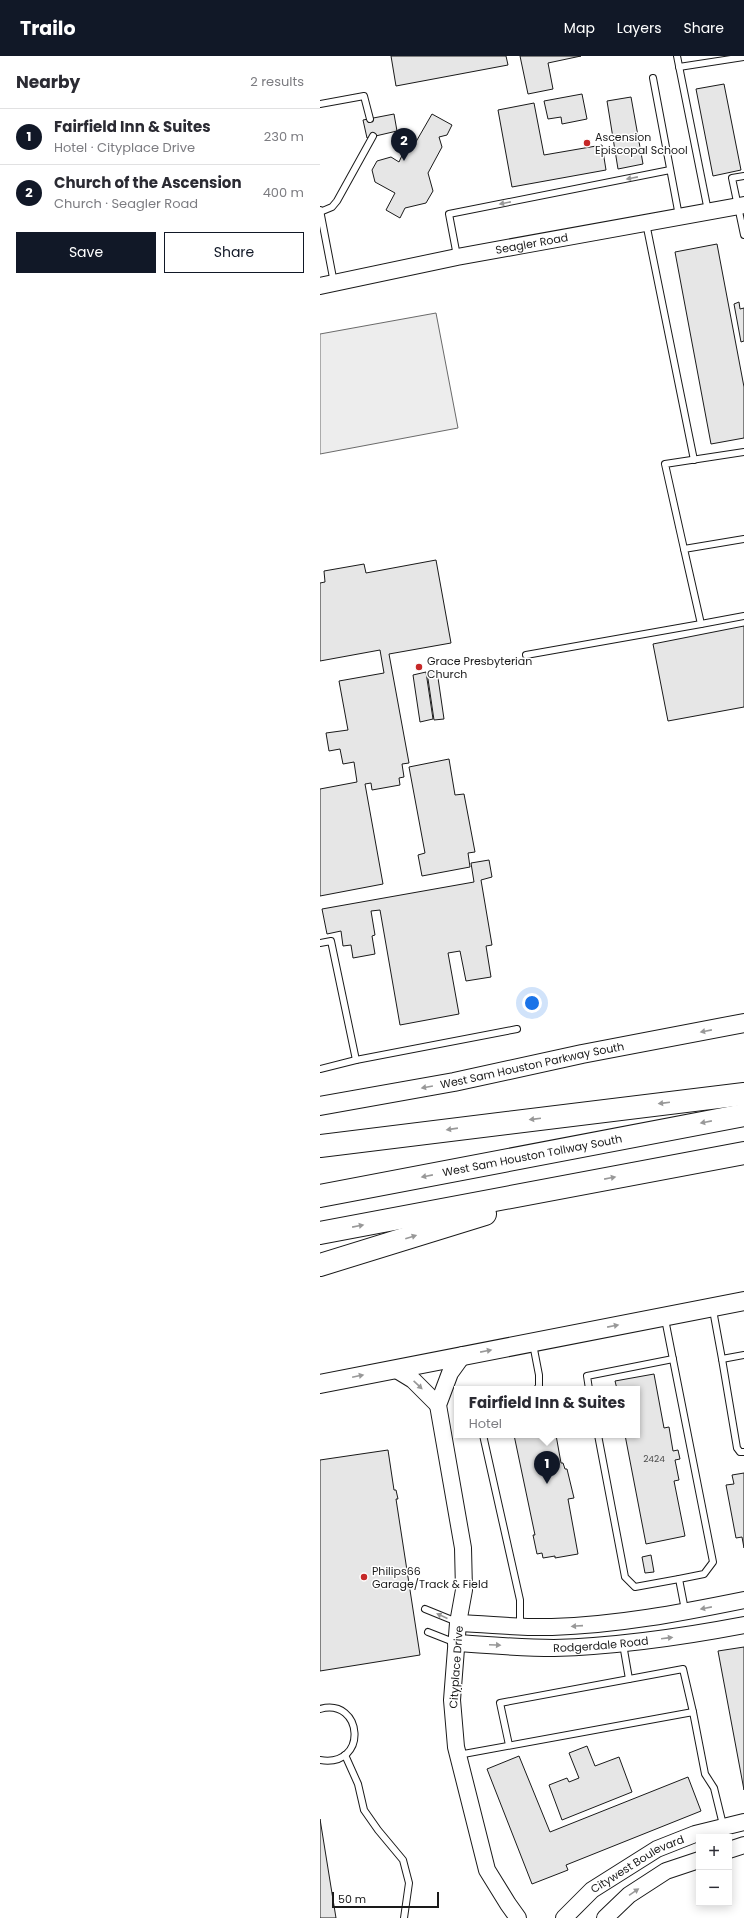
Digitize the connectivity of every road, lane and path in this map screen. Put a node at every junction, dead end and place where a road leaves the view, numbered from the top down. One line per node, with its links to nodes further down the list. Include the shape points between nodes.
1 (677, 56): 3 (lane)
2 (744, 57): 3 (lane)
3 (679, 66): 12 (lane)
4 (653, 78): 8 (lane)
5 (320, 104): 6 (lane, via 364,96)
6 (370, 119)
7 (373, 136): 11 (lane, via 337,201 332,207)
8 (670, 170): 13 (lane); 16 (lane, one-way to 16, via 449,214)
9 (744, 176): 10 (lane, via 732,178)
10 (741, 205): 12 (street, Seagler Road); 15 (lane)
11 (320, 211): 17 (lane)
12 (708, 211): 13 (street, Seagler Road)
13 (680, 216): 14 (street, Seagler Road)
14 (646, 223): 16 (street, Seagler Road); 19 (lane)
15 (744, 235)
16 (457, 257): 17 (street, Seagler Road)
17 (327, 284)
18 (744, 452): 19 (lane)
19 (694, 460): 21 (lane, via 665,464)
20 (744, 539): 21 (lane)
21 (684, 549): 23 (lane)
22 (744, 616): 23 (lane)
23 (701, 624): 24 (lane)
24 (526, 655)
25 (320, 943): 28 (lane, via 331,941)
26 (744, 1023): 31 (main road, West Sam Houston Parkway South, one-way to 31, via 454,1082)
27 (517, 1029): 28 (lane)
28 (356, 1060): 29 (lane)
29 (320, 1069)
30 (744, 1094): 33 (highway, one-way to 33)
31 (320, 1106)
32 (744, 1115): 36 (highway, West Sam Houston Tollway South, one-way to 36)
33 (320, 1146)
34 (744, 1153): 35 (highway, one-way to 34)
35 (583, 1183): 37 (highway, one-way to 35); 38 (highway, one-way to 35)
36 (320, 1196)
37 (320, 1233)
38 (320, 1266)
39 (744, 1301): 40 (main road)
40 (712, 1307): 41 (main road); 46 (lane)
41 (665, 1316): 42 (main road, one-way to 41); 45 (lane)
42 (532, 1342): 43 (main road, one-way to 42); 49 (lane)
43 (463, 1355): 47 (main road); 51 (street, via 450,1373)
44 (744, 1355): 46 (lane)
45 (673, 1359): 50 (lane, via 587,1376); 55 (lane, via 713,1562 704,1574)
46 (722, 1359): 54 (lane, via 737,1448)
47 (395, 1369): 48 (main road, one-way to 47); 51 (street, one-way to 51, via 413,1380)
48 (320, 1384)
49 (539, 1386)
50 (589, 1386)
51 (438, 1405): 59 (street, Cityplace Drive, via 463,1548 464,1590)
52 (485, 1438): 61 (lane, via 520,1600)
53 (599, 1438): 55 (lane, via 625,1577 635,1587)
54 (744, 1452)
55 (679, 1579): 58 (lane)
56 (744, 1600): 58 (street, Rodgerdale Road, one-way to 58)
57 (425, 1609): 59 (lane, one-way to 57)
58 (686, 1612): 61 (street, Rodgerdale Road, one-way to 61, via 616,1623 551,1628); 63 (street)
59 (458, 1623): 61 (street, Rodgerdale Road); 64 (street, Cityplace Drive)
60 (744, 1625): 63 (street, Rodgerdale Road)
61 (520, 1626)
62 (428, 1632): 64 (lane)
63 (690, 1635): 65 (street, Rodgerdale Road, one-way to 63)
64 (456, 1643): 65 (street, Rodgerdale Road, one-way to 65, via 552,1648); 70 (street, Cityplace Drive, via 452,1700)
65 (623, 1644): 66 (lane)
66 (630, 1679): 68 (lane, via 683,1669); 69 (lane, via 500,1703)
67 (320, 1709): 71 (lane, via 334,1708 342,1711 353,1724 354,1741)
68 (693, 1712): 69 (lane); 75 (lane, via 705,1774 714,1788)
69 (509, 1745): 70 (lane)
70 (458, 1754): 79 (street, Cityplace Drive, via 487,1870)
71 (345, 1755): 72 (lane, via 338,1759); 78 (lane, via 358,1784 364,1810 404,1860 409,1883)
72 (320, 1760)
73 (744, 1822): 76 (street, Citywest Boulevard)
74 (696, 1834): 80 (street, Citywest Boulevard, via 657,1849 592,1890)
75 (728, 1834)
76 (732, 1839)
77 (696, 1861): 81 (street, Citywest Boulevard, one-way to 77, via 629,1895 666,1871)
78 (404, 1918)
79 (518, 1918)
80 (564, 1918)
81 (605, 1918)

